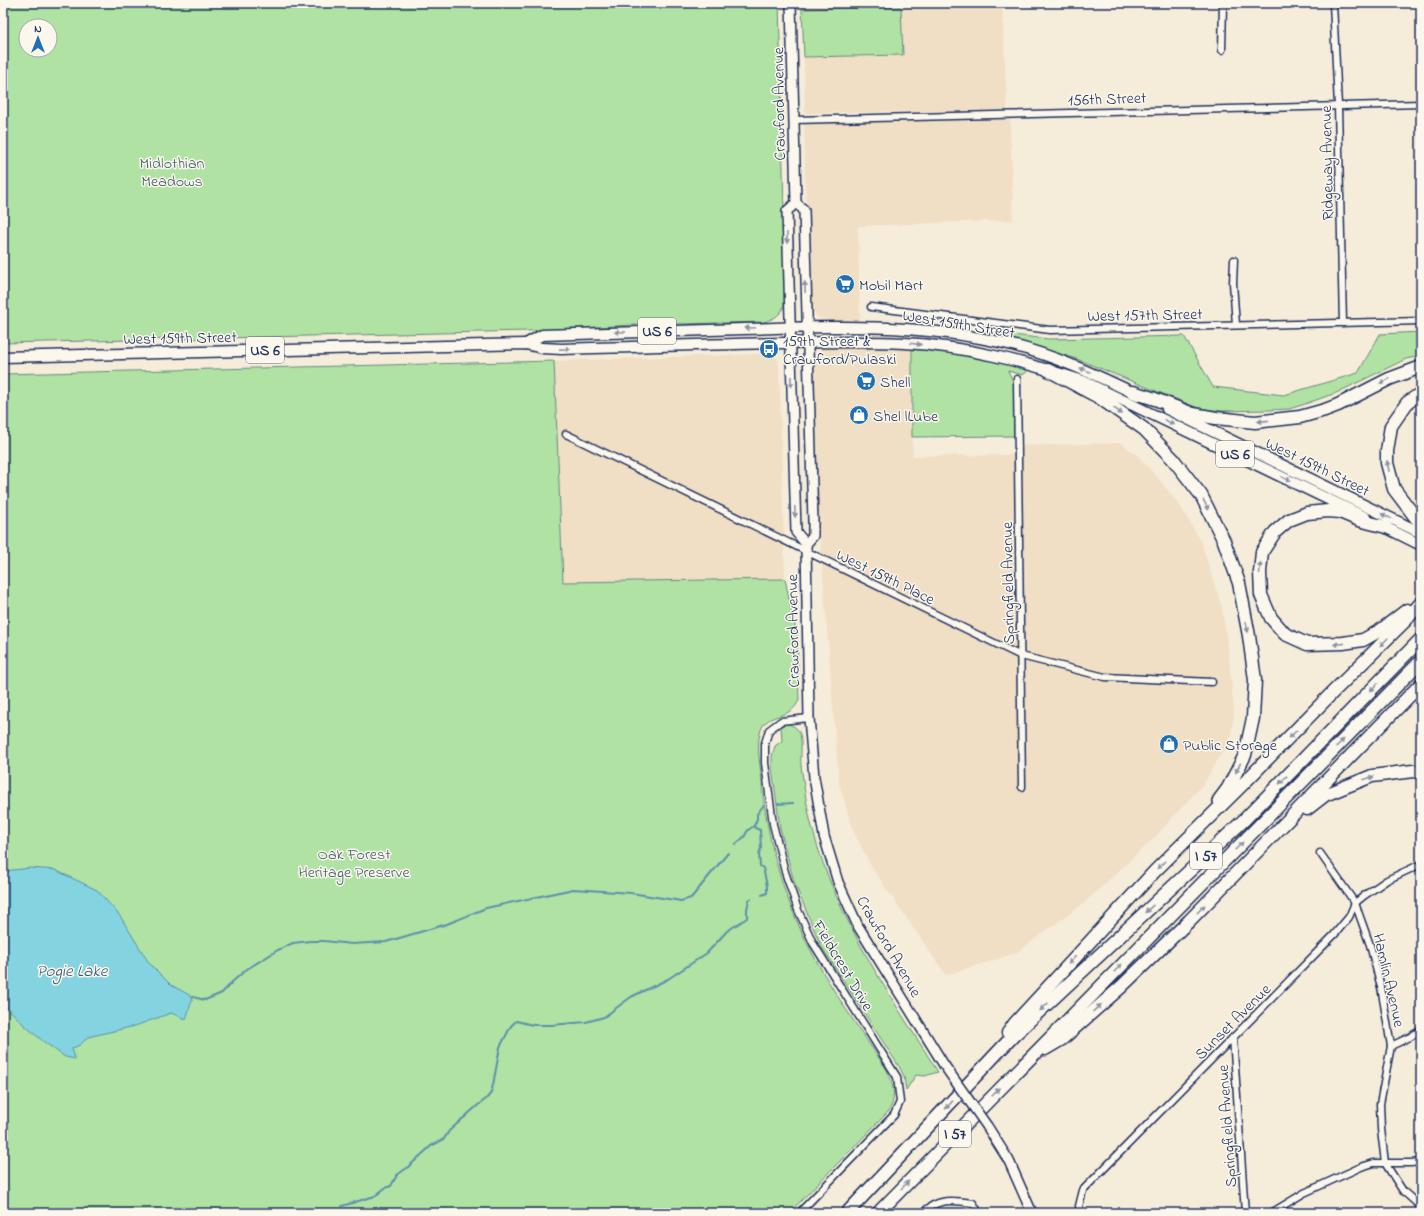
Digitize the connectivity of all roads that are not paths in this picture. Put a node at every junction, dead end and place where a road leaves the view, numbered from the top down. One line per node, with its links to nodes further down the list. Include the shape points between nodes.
1 (791, 3): 7 (main road, Crawford Avenue)
2 (1223, 3): 4 (street)
3 (1333, 3): 6 (street, Ridgeway Avenue)
4 (1222, 50)
5 (1421, 104): 6 (street, 156th Street)
6 (1338, 106): 7 (street, 156th Street); 12 (street, Ridgeway Avenue)
7 (794, 120): 8 (main road, Crawford Avenue)
8 (796, 203): 14 (main road, Crawford Avenue, one-way to 8, via 804,210); 15 (main road, one-way to 15, via 787,210)
9 (1234, 260): 13 (street)
10 (870, 307): 13 (street, West 157th Street, via 1050,330)
11 (1421, 321): 12 (street, West 157th Street)
12 (1343, 323): 13 (street, West 157th Street)
13 (1236, 325)
14 (807, 326): 15 (main road, West 159th Street / US 6); 16 (main road, Crawford Avenue); 23 (main road, West 159th Street / US 6, one-way to 14, via 1046,355 974,337 897,328)
15 (789, 327): 17 (main road); 18 (main road, West 159th Street / US 6, one-way to 18, via 542,335)
16 (808, 342): 17 (main road, West 159th Street / US 6); 21 (main road, West 159th Street / US 6, one-way to 21, via 912,344 950,348 1000,357); 30 (main road, Crawford Avenue, via 813,536)
17 (790, 343): 18 (main road, West 159th Street / US 6, one-way to 17, via 562,349); 30 (main road, one-way to 30, via 796,532)
18 (526, 344): 19 (main road, West 159th Street / US 6)
19 (3, 357)
20 (1421, 367): 23 (highway, one-way to 23, via 1389,379 1325,410 1300,417 1254,422 1193,414)
21 (1048, 370): 27 (main road, West 159th Street / US 6, one-way to 27, via 1083,381 1109,393); 41 (highway, one-way to 41, via 1100,398 1144,430 1173,459 1201,495 1224,540 1239,583 1255,680 1253,718 1245,755 1228,788)
22 (1017, 379): 34 (street, Springfield Avenue)
23 (1133, 392): 28 (main road, West 159th Street / US 6, one-way to 23)
24 (1421, 393): 26 (highway, one-way to 24, via 1394,489 1387,464 1392,426 1407,403)
25 (566, 434): 30 (street, West 159th Place)
26 (1421, 523)
27 (1386, 528): 29 (main road, West 159th Street / US 6); 31 (highway, one-way to 27, via 1363,640 1343,643 1307,644 1285,634 1271,618 1261,595 1262,552 1282,525 1307,513 1328,511 1340,512)
28 (1421, 533)
29 (1421, 545)
30 (806, 548): 34 (street, West 159th Place); 38 (main road, Crawford Avenue)
31 (1421, 600)
32 (1421, 603): 41 (highway, one-way to 41)
33 (1421, 639): 50 (highway, I 57, one-way to 50, via 1244,820 1014,1035)
34 (1021, 656): 36 (street, West 159th Place, via 1105,677); 40 (street, Springfield Avenue)
35 (1421, 661): 49 (highway, I 57, one-way to 35)
36 (1212, 682)
37 (1421, 684): 42 (highway)
38 (810, 718): 54 (street, Fieldcrest Drive, via 781,721 769,730 765,743 765,763 773,824 785,872 813,943 897,1077 900,1102 894,1115); 59 (main road, Crawford Avenue, bridge, via 814,777 824,836 838,882 858,926 944,1064 1009,1161)
39 (1421, 772): 42 (highway, one-way to 39, via 1325,795 1372,776)
40 (1022, 787)
41 (1179, 848): 50 (highway, one-way to 50, via 1015,1023)
42 (1256, 852): 49 (highway, one-way to 42, via 1062,1039 1121,987)
43 (1320, 853): 45 (street, Hamlin Avenue)
44 (1421, 864): 45 (street, Sunset Avenue, via 1386,880)
45 (1355, 903): 47 (street, Sunset Avenue, via 1349,917 1334,935); 48 (street, Hamlin Avenue, via 1381,987)
46 (1421, 1030): 48 (street)
47 (1233, 1037): 60 (street, Sunset Avenue, via 1083,1190 1079,1206); 61 (street, Springfield Avenue)
48 (1391, 1046): 52 (street, Hamlin Avenue, via 1380,1104)
49 (1032, 1056): 56 (highway, I 57, one-way to 49)
50 (985, 1066): 55 (highway, I 57, one-way to 55)
51 (1421, 1162): 52 (street)
52 (1385, 1163): 53 (street, Hamlin Avenue, via 1403,1191); 62 (street, via 1361,1167 1304,1193)
53 (1421, 1207)
54 (800, 1213)
55 (847, 1213)
56 (878, 1213)
57 (923, 1213): 58 (street, via 940,1201 954,1200 972,1203)
58 (979, 1213)
59 (1032, 1213)
60 (1081, 1213)
61 (1245, 1213)
62 (1271, 1213)

